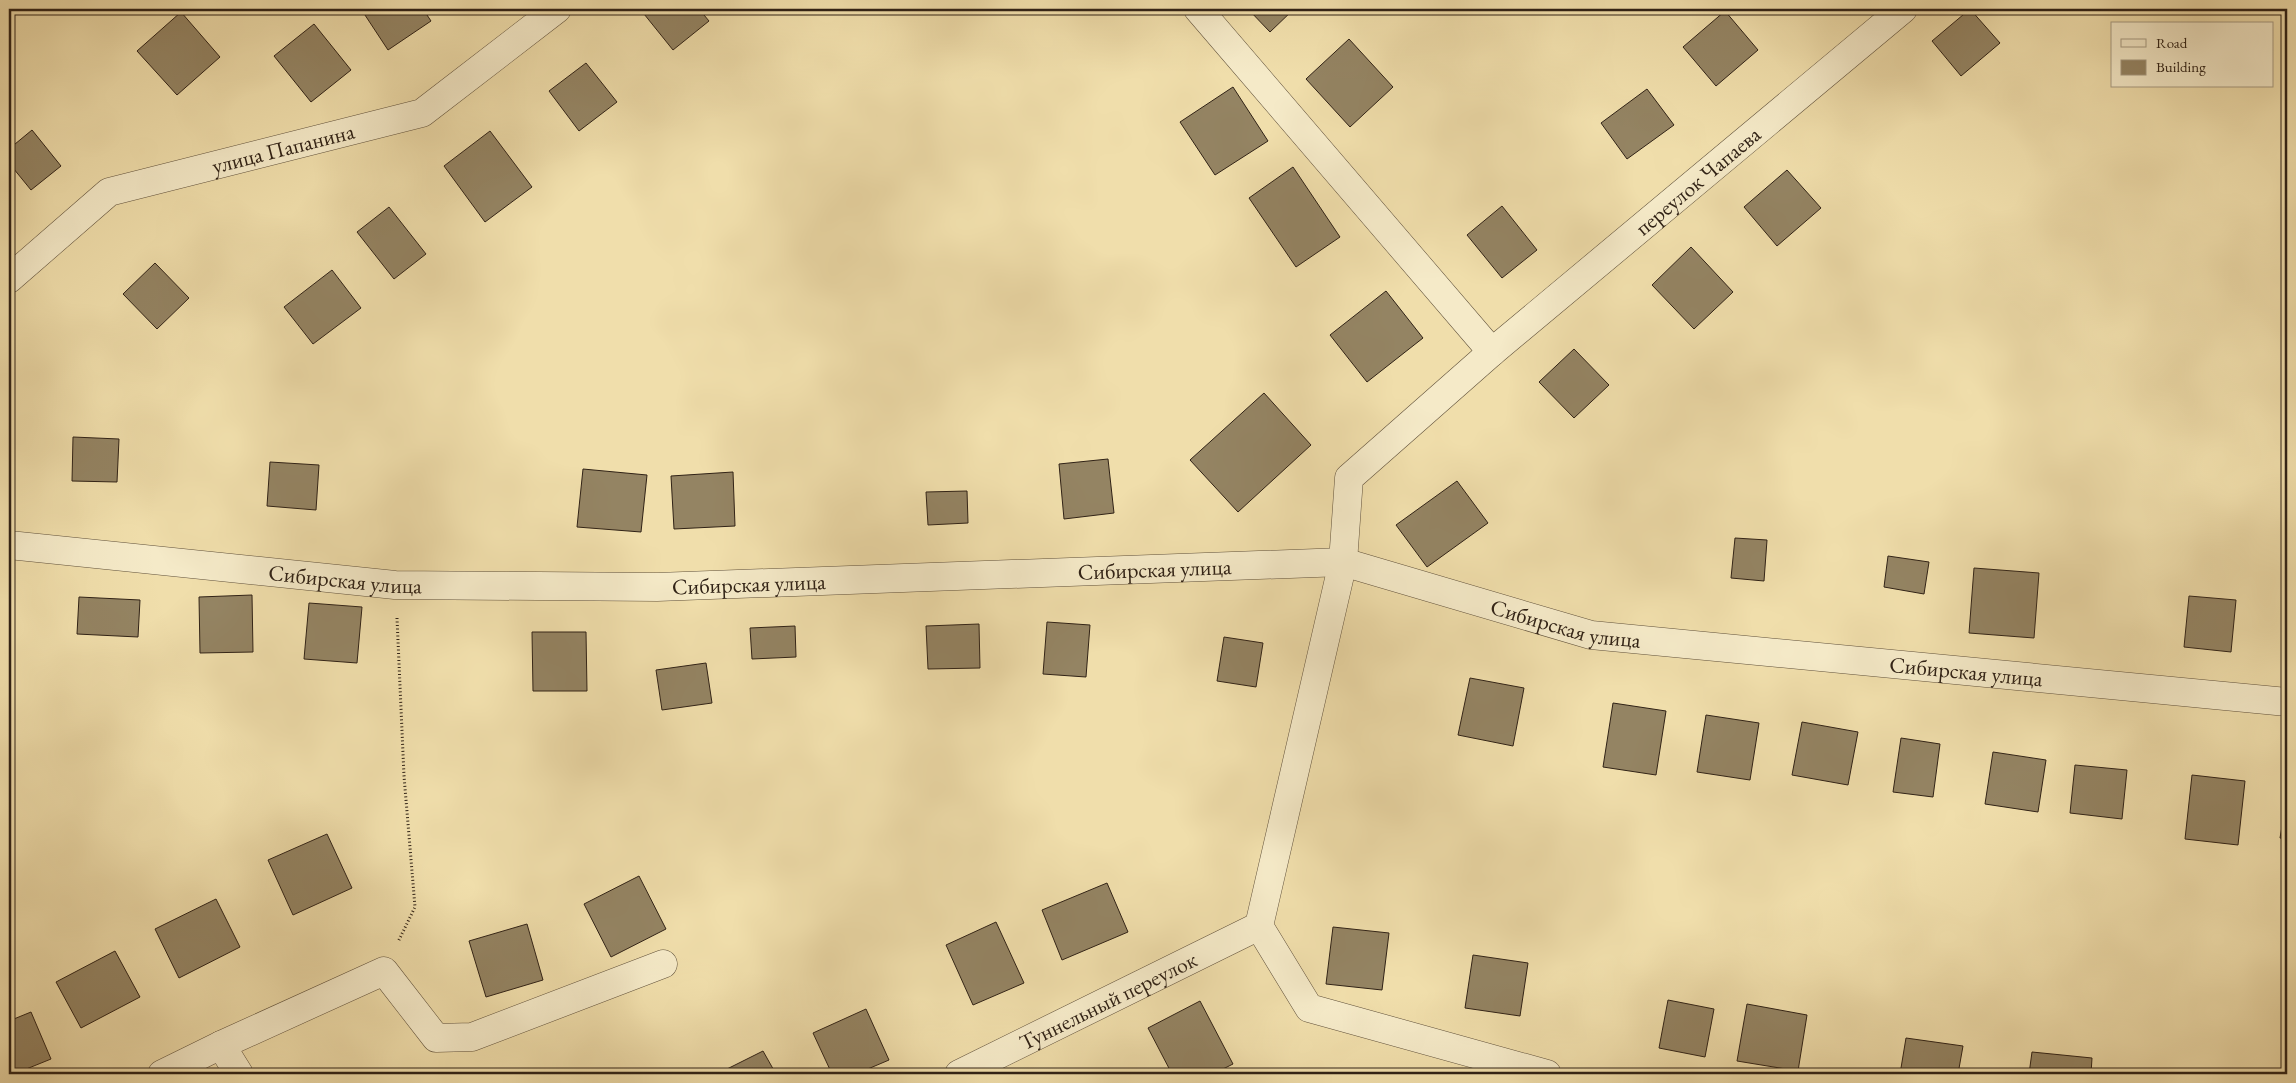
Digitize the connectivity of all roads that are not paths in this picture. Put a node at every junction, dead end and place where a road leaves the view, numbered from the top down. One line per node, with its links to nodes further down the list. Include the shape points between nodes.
1 (557, 9): 4 (street, улица Папанина, via 422,113 109,192)
2 (1198, 9): 5 (street)
3 (1903, 9): 5 (street, переулок Чапаева)
4 (9, 279)
5 (1492, 352): 7 (street, переулок Чапаева, via 1349,478)
6 (9, 545): 7 (street, Сибирская улица, via 395,585 657,587)
7 (1343, 562): 8 (street, Сибирская улица, via 1591,635); 9 (street, переулок Чапаева)
8 (2287, 702)
9 (1258, 926): 12 (street, Туннельный переулок); 15 (street, via 1309,1008)
10 (663, 964): 11 (street, via 472,1037 436,1038 384,971)
11 (221, 1045): 13 (street); 14 (street)
12 (966, 1073)
13 (162, 1074)
14 (239, 1074)
15 (1548, 1074)

